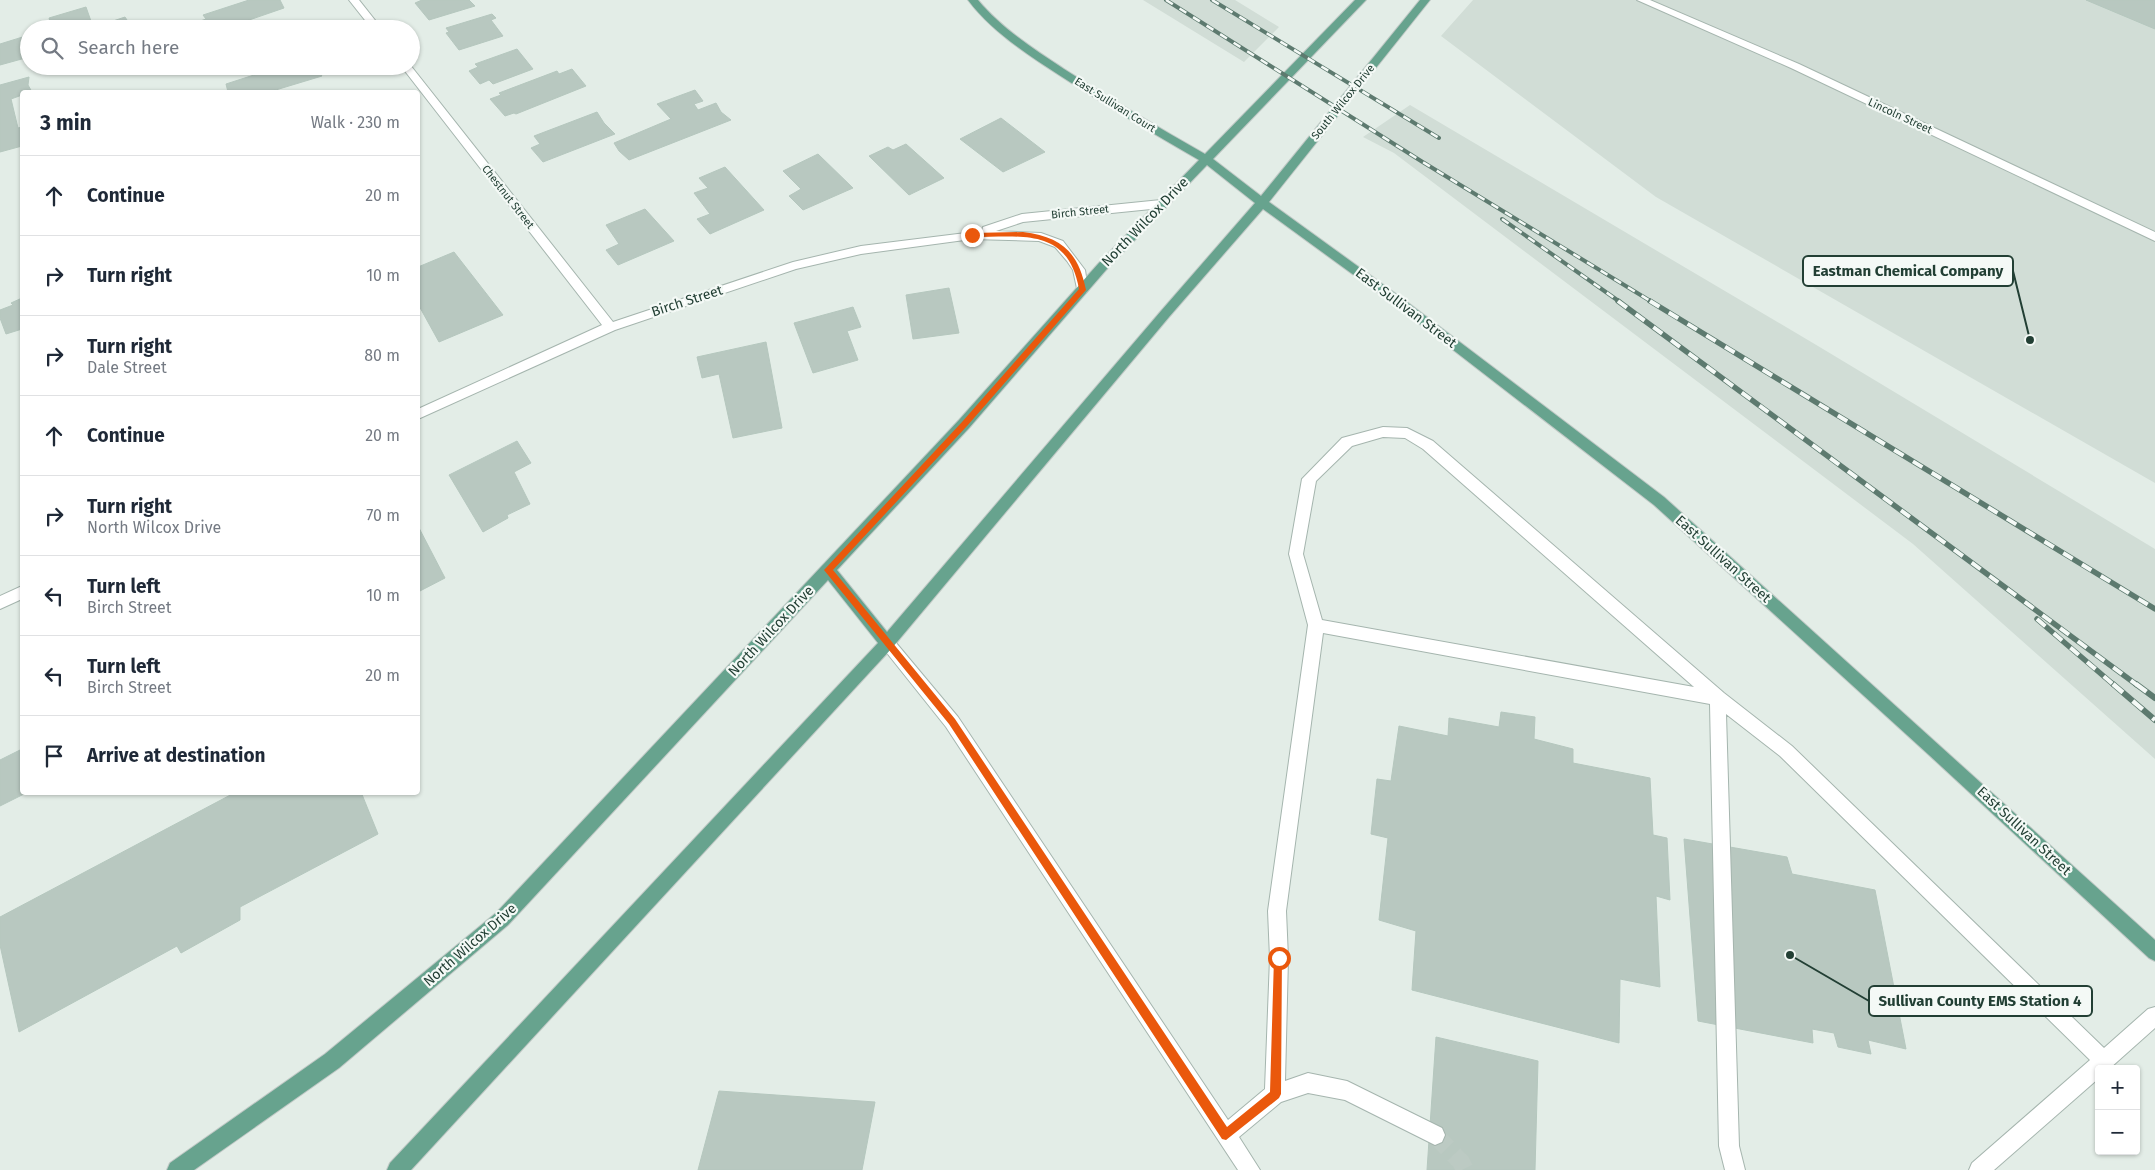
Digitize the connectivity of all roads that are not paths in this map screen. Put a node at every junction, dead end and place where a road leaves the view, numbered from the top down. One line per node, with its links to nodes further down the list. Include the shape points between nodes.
1 (354, 0): 6 (street)
2 (973, 0): 8 (main road, East Sullivan Court, via 985,15 1034,52 1120,110)
3 (1361, 0): 8 (main road, North Wilcox Drive)
4 (1425, 0): 10 (main road, South Wilcox Drive)
5 (1642, 0): 12 (street, Lincoln Street, via 1795,66)
6 (369, 20)
7 (413, 75): 14 (street, Chestnut Street)
8 (1206, 159): 9 (main road, North Wilcox Drive); 10 (main road, East Sullivan Court)
9 (1161, 204): 11 (street, Birch Street, via 1022,218); 13 (main road, North Wilcox Drive)
10 (1262, 204): 20 (main road); 22 (main road, East Sullivan Street, via 1399,302 1659,501)
11 (972, 235): 13 (street, Birch Street, via 1023,234 1059,244 1079,270); 14 (street, Birch Street, via 861,250 793,266)
12 (2155, 237)
13 (1082, 290): 16 (main road, North Wilcox Drive, via 964,424)
14 (610, 327): 15 (street, Birch Street)
15 (420, 413)
16 (828, 570): 20 (main road); 28 (main road, North Wilcox Drive, via 502,920 332,1062)
17 (20, 593): 18 (street)
18 (0, 602)
19 (1316, 624): 21 (street); 21 (street, via 1296,554 1309,479 1348,442 1383,432 1407,433 1428,445); 25 (street, via 1277,911 1279,958)
20 (887, 643): 26 (street, via 952,722); 29 (main road)
21 (1718, 698): 24 (street, via 1786,751); 31 (street, via 1729,1146)
22 (2155, 952)
23 (2155, 1016): 24 (street)
24 (2103, 1060): 32 (street)
25 (1275, 1094): 26 (street); 27 (street, via 1308,1083 1347,1091)
26 (1226, 1135): 30 (street)
27 (1435, 1136)
28 (177, 1170)
29 (397, 1170)
30 (1250, 1170)
31 (1735, 1170)
32 (1979, 1170)

